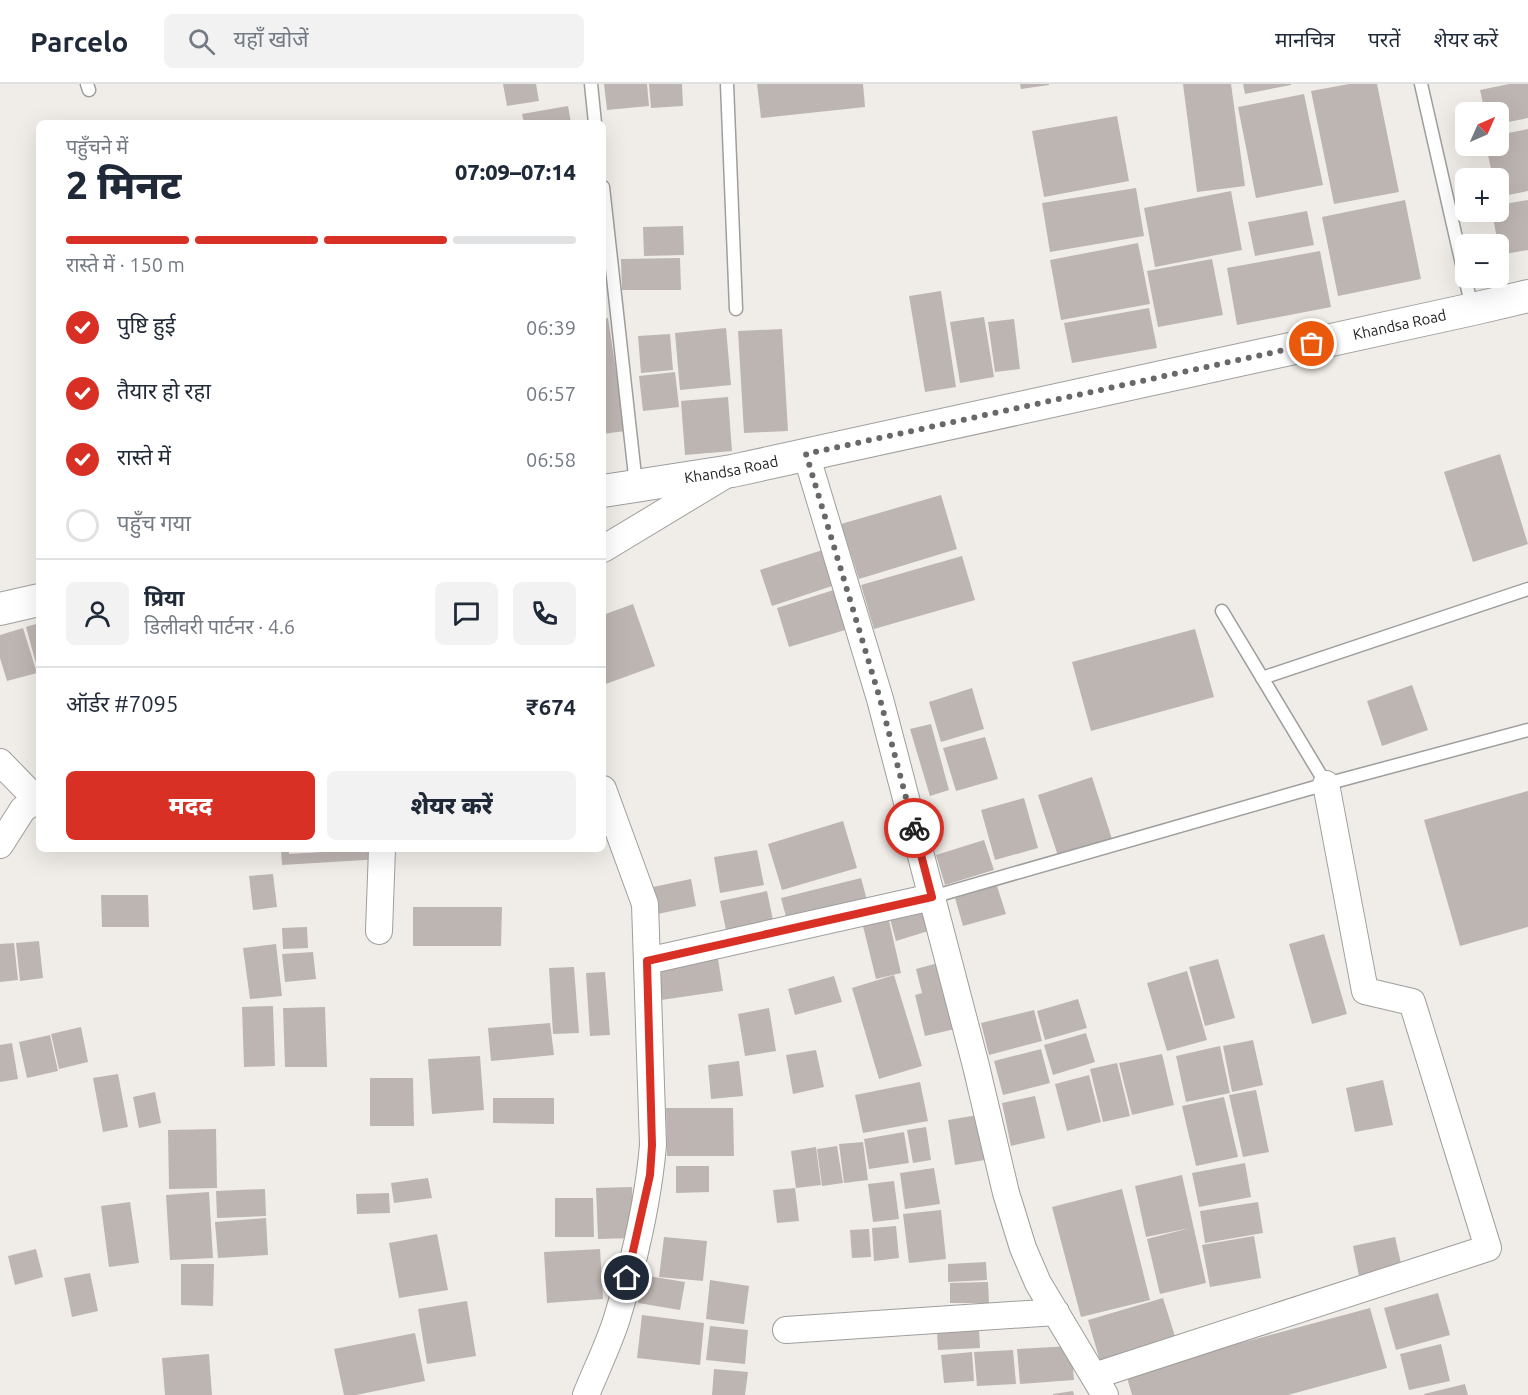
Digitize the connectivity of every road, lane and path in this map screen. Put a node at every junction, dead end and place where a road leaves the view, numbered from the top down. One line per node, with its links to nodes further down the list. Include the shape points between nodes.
1 (591, 84): 4 (lane)
2 (727, 84): 7 (lane)
3 (1421, 84): 8 (lane)
4 (595, 120)
5 (606, 214): 11 (lane)
6 (1528, 296): 8 (street, Khandsa Road)
7 (736, 309)
8 (1473, 309): 9 (street, Khandsa Road)
9 (806, 454): 10 (street, Khandsa Road); 27 (street, via 880,699)
10 (732, 471): 11 (street, Khandsa Road); 13 (street)
11 (636, 486): 12 (street, Khandsa Road)
12 (606, 491)
13 (606, 547)
14 (1528, 589): 18 (lane)
15 (36, 601): 16 (street)
16 (0, 609)
17 (1222, 611): 18 (lane)
18 (1262, 678): 21 (lane)
19 (1528, 730): 21 (lane)
20 (0, 762): 22 (street)
21 (1326, 784): 27 (lane); 32 (street, via 1365,991 1412,1002 1488,1248)
22 (36, 797)
23 (606, 797): 29 (street, via 645,903)
24 (36, 800): 25 (street, via 23,809)
25 (0, 845)
26 (382, 852): 28 (street)
27 (932, 897): 29 (street); 30 (street, via 1006,1193 1038,1283)
28 (379, 931)
29 (647, 961): 33 (street, via 650,1175 616,1320)
30 (1056, 1312): 31 (street); 32 (street)
31 (786, 1330)
32 (1099, 1385)
33 (586, 1395)

